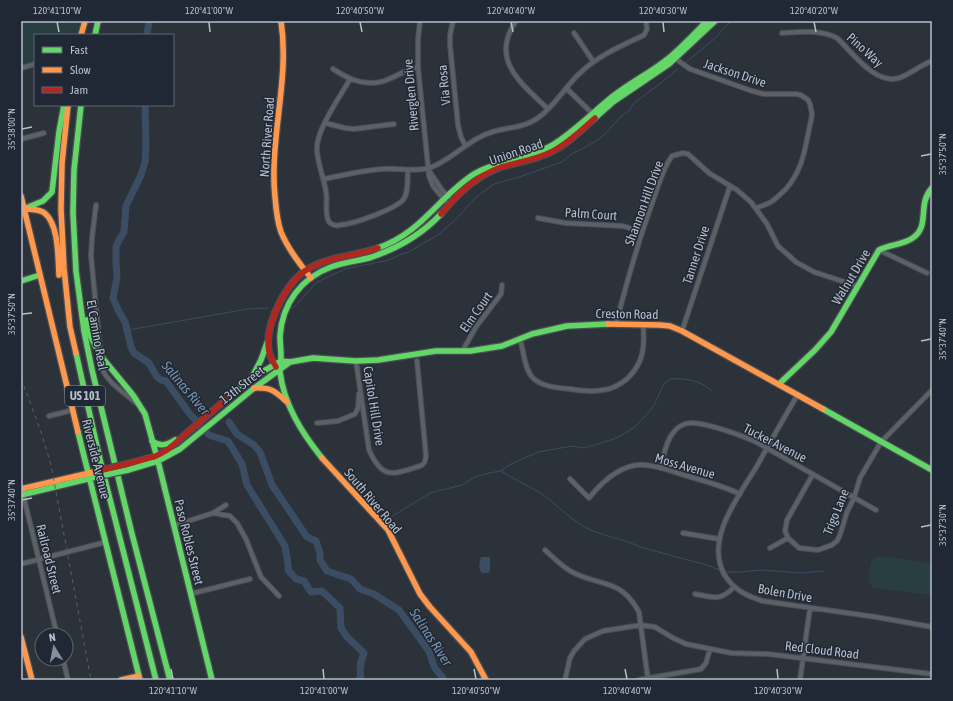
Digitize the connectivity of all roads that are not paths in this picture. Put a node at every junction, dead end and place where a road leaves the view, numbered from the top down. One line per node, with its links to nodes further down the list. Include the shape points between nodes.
1 (85, 21): 10 (main road)
2 (98, 21): 15 (main road)
3 (281, 21): 49 (main road, North River Road, via 284,51 275,147 275,203 282,233)
4 (420, 21): 21 (street, Riverglen Drive)
5 (453, 21): 34 (street, Via Rosa, via 450,45 456,109)
6 (516, 21): 28 (street, via 508,35 507,59 523,84)
7 (646, 21): 17 (street, via 647,29 644,35)
8 (707, 21): 16 (main road, Union Road)
9 (714, 21): 16 (main road, Union Road)
10 (83, 28): 13 (main road); 14 (main road)
11 (574, 33): 17 (street)
12 (782, 33): 18 (street, Pino Way, via 815,32 837,38 875,74 887,78 899,78)
13 (79, 34)
14 (82, 34)
15 (94, 34)
16 (674, 57): 29 (main road, Union Road, via 627,85); 43 (street, Jackson Drive, via 690,69 752,91 764,94 796,94 805,97 810,104 811,120 798,172 779,196)
17 (593, 61): 24 (street)
18 (932, 62)
19 (34, 64): 20 (street)
20 (21, 68)
21 (418, 68): 23 (street, via 378,82); 35 (street, Riverglen Drive)
22 (333, 69): 23 (street)
23 (350, 79): 30 (street)
24 (566, 88): 28 (street); 29 (street)
25 (64, 106): 44 (main road, via 52,192 48,200)
26 (68, 106): 58 (main road, El Camino Real / US 101, via 61,209)
27 (81, 106): 48 (main road, El Camino Real / US 101, via 74,177)
28 (548, 109): 34 (street, via 537,119 523,126 493,132)
29 (594, 115): 41 (main road, Union Road, via 547,148 492,165 474,174 458,186)
30 (325, 123): 31 (street, via 354,129); 37 (street, via 317,149)
31 (394, 124)
32 (44, 133): 33 (street)
33 (21, 139)
34 (465, 145): 35 (street, via 444,161)
35 (428, 168): 36 (street); 41 (street, Riverglen Drive)
36 (408, 170): 37 (street, via 382,169); 37 (street, via 403,200 381,212 341,225 332,224 326,218)
37 (324, 179)
38 (730, 186): 43 (street, Shannon Hill Drive); 46 (street, Shannon Hill Drive, via 709,173 688,154 672,156); 59 (street, Tanner Drive)
39 (932, 188): 47 (main road, Walnut Drive, via 924,197 924,220 918,234 905,242)
40 (21, 196): 44 (main road, Riverside Avenue)
41 (448, 201): 49 (main road, Union Road, via 414,230 388,244 324,262); 52 (main road, Union Road, via 428,227 406,242 373,256 323,270)
42 (96, 205): 62 (street, Paso Robles Street, via 91,256)
43 (756, 208): 55 (street, Shannon Hill Drive, via 768,224 778,246 796,262 814,272)
44 (23, 209): 51 (main road, Riverside Avenue); 58 (main road, via 42,212 51,223 64,309)
45 (538, 218): 46 (street, Palm Court, via 565,223 623,226)
46 (642, 232): 56 (street, Shannon Hill Drive)
47 (880, 250): 50 (street); 55 (main road, Walnut Drive)
48 (76, 271): 64 (main road, via 91,337); 128 (main road, El Camino Real / US 101, via 92,370)
49 (306, 271): 52 (main road, North River Road); 60 (main road, via 294,282 279,304)
50 (927, 273)
51 (40, 275): 53 (main road); 79 (main road, Riverside Avenue)
52 (310, 278): 65 (main road, via 292,297 283,316 279,337)
53 (21, 280)
54 (502, 285): 63 (street, Elm Court, via 501,294 476,327)
55 (857, 286): 73 (main road, Walnut Drive, via 830,332)
56 (616, 324): 57 (main road, Creston Road); 61 (main road, Creston Road, via 567,326 532,334)
57 (643, 324): 59 (main road, Creston Road, via 670,326); 61 (street, via 644,348 638,366 623,382 611,389 566,389 537,382 528,369)
58 (70, 327): 127 (main road, El Camino Real / US 101, via 101,464)
59 (682, 331): 73 (main road, Creston Road)
60 (269, 335): 69 (main road, via 269,349); 72 (main road, via 262,360)
61 (520, 340): 63 (main road, Creston Road, via 495,347)
62 (100, 344): 64 (street, Paso Robles Street); 70 (street, Paso Robles Street)
63 (463, 350): 66 (main road, Creston Road, via 443,350)
64 (100, 355): 70 (main road, Paso Robles Street); 80 (street, Paso Robles Street, via 105,376)
65 (281, 361): 68 (main road, Creston Road); 69 (main road); 71 (main road)
66 (356, 361): 68 (main road, Creston Road, via 314,358); 74 (street, Capitol Hill Drive)
67 (417, 361): 74 (street, Capitol Hill Drive, via 426,456 424,464 420,466 393,473 383,471 369,450)
68 (290, 362): 71 (main road, Creston Road)
69 (274, 365): 71 (main road); 72 (main road)
70 (110, 367): 80 (main road, Paso Robles Street)
71 (279, 371): 75 (main road, 13th Street); 78 (main road, South River Road)
72 (249, 381): 84 (main road, 13th Street)
73 (779, 384): 77 (main road, Creston Road)
74 (360, 386): 82 (street, via 355,414 338,421)
75 (253, 389): 78 (main road, via 267,387); 87 (main road, 13th Street, via 180,449)
76 (932, 390): 85 (street, Trigo Lane)
77 (798, 394): 85 (main road, Creston Road); 86 (street, Bolen Drive)
78 (288, 403): 130 (main road, South River Road, via 311,445 388,530 420,594 471,652)
79 (73, 410): 81 (street); 91 (main road, Riverside Avenue)
80 (143, 410): 83 (main road, Paso Robles Street)
81 (49, 416)
82 (317, 423)
83 (152, 441): 84 (main road, via 164,446); 87 (main road, Paso Robles Street)
84 (176, 441): 87 (main road, 13th Street)
85 (881, 442): 89 (main road, Creston Road); 95 (street, Trigo Lane, via 863,470)
86 (767, 448): 88 (street, Tucker Avenue, via 746,437 698,423 684,424 672,433); 90 (street, Tucker Avenue); 94 (street, Bolen Drive)
87 (157, 458): 91 (main road, 13th Street, bridge); 99 (main road, Paso Robles Street)
88 (660, 468): 92 (street, Moss Avenue, via 637,465 619,471 602,483 589,498); 94 (street, Moss Avenue)
89 (932, 470)
90 (813, 474): 95 (street, Tucker Avenue); 101 (street, via 787,520 785,531)
91 (89, 476): 93 (main road, 13th Street); 103 (main road, Riverside Avenue)
92 (570, 479)
93 (22, 491): 106 (street, Railroad Street)
94 (740, 494): 102 (street, Bolen Drive)
95 (854, 498): 97 (street, Tucker Avenue); 101 (street, Trigo Lane, via 840,535 832,545 818,550 808,550 799,548)
96 (226, 505): 98 (street)
97 (876, 510)
98 (213, 514): 99 (street); 112 (street, via 230,516 237,522 261,577)
99 (173, 526): 110 (main road, Paso Robles Street)
100 (683, 533): 102 (street)
101 (788, 538): 104 (street)
102 (719, 539): 109 (street, Bolen Drive, via 720,562)
103 (106, 542): 106 (street); 122 (main road, Riverside Avenue)
104 (770, 548)
105 (545, 550): 114 (street, via 576,574 614,586 628,594 640,612)
106 (39, 559): 107 (street); 115 (street, Railroad Street)
107 (21, 564)
108 (250, 579): 110 (street)
109 (734, 587): 111 (street, via 722,597); 113 (street, Bolen Drive, via 751,598)
110 (190, 594): 129 (main road, Paso Robles Street)
111 (695, 594)
112 (279, 596)
113 (810, 608): 116 (street, Bolen Drive); 119 (street)
114 (641, 625): 118 (street, Red Cloud Road, via 655,627 680,641); 123 (street); 131 (street, Red Cloud Road, via 603,631 586,639 570,658)
115 (56, 627)
116 (932, 627)
117 (21, 637): 124 (main road)
118 (710, 649): 119 (street, Red Cloud Road); 123 (street, via 706,663 701,669)
119 (802, 658): 121 (street, Red Cloud Road); 133 (street)
120 (65, 667): 125 (street)
121 (932, 674)
122 (139, 678): 126 (main road)
123 (648, 679): 132 (street)
124 (32, 680)
125 (68, 680)
126 (121, 680)
127 (156, 680)
128 (170, 680)
129 (212, 680)
130 (486, 680)
131 (565, 680)
132 (638, 680)
133 (800, 680)

